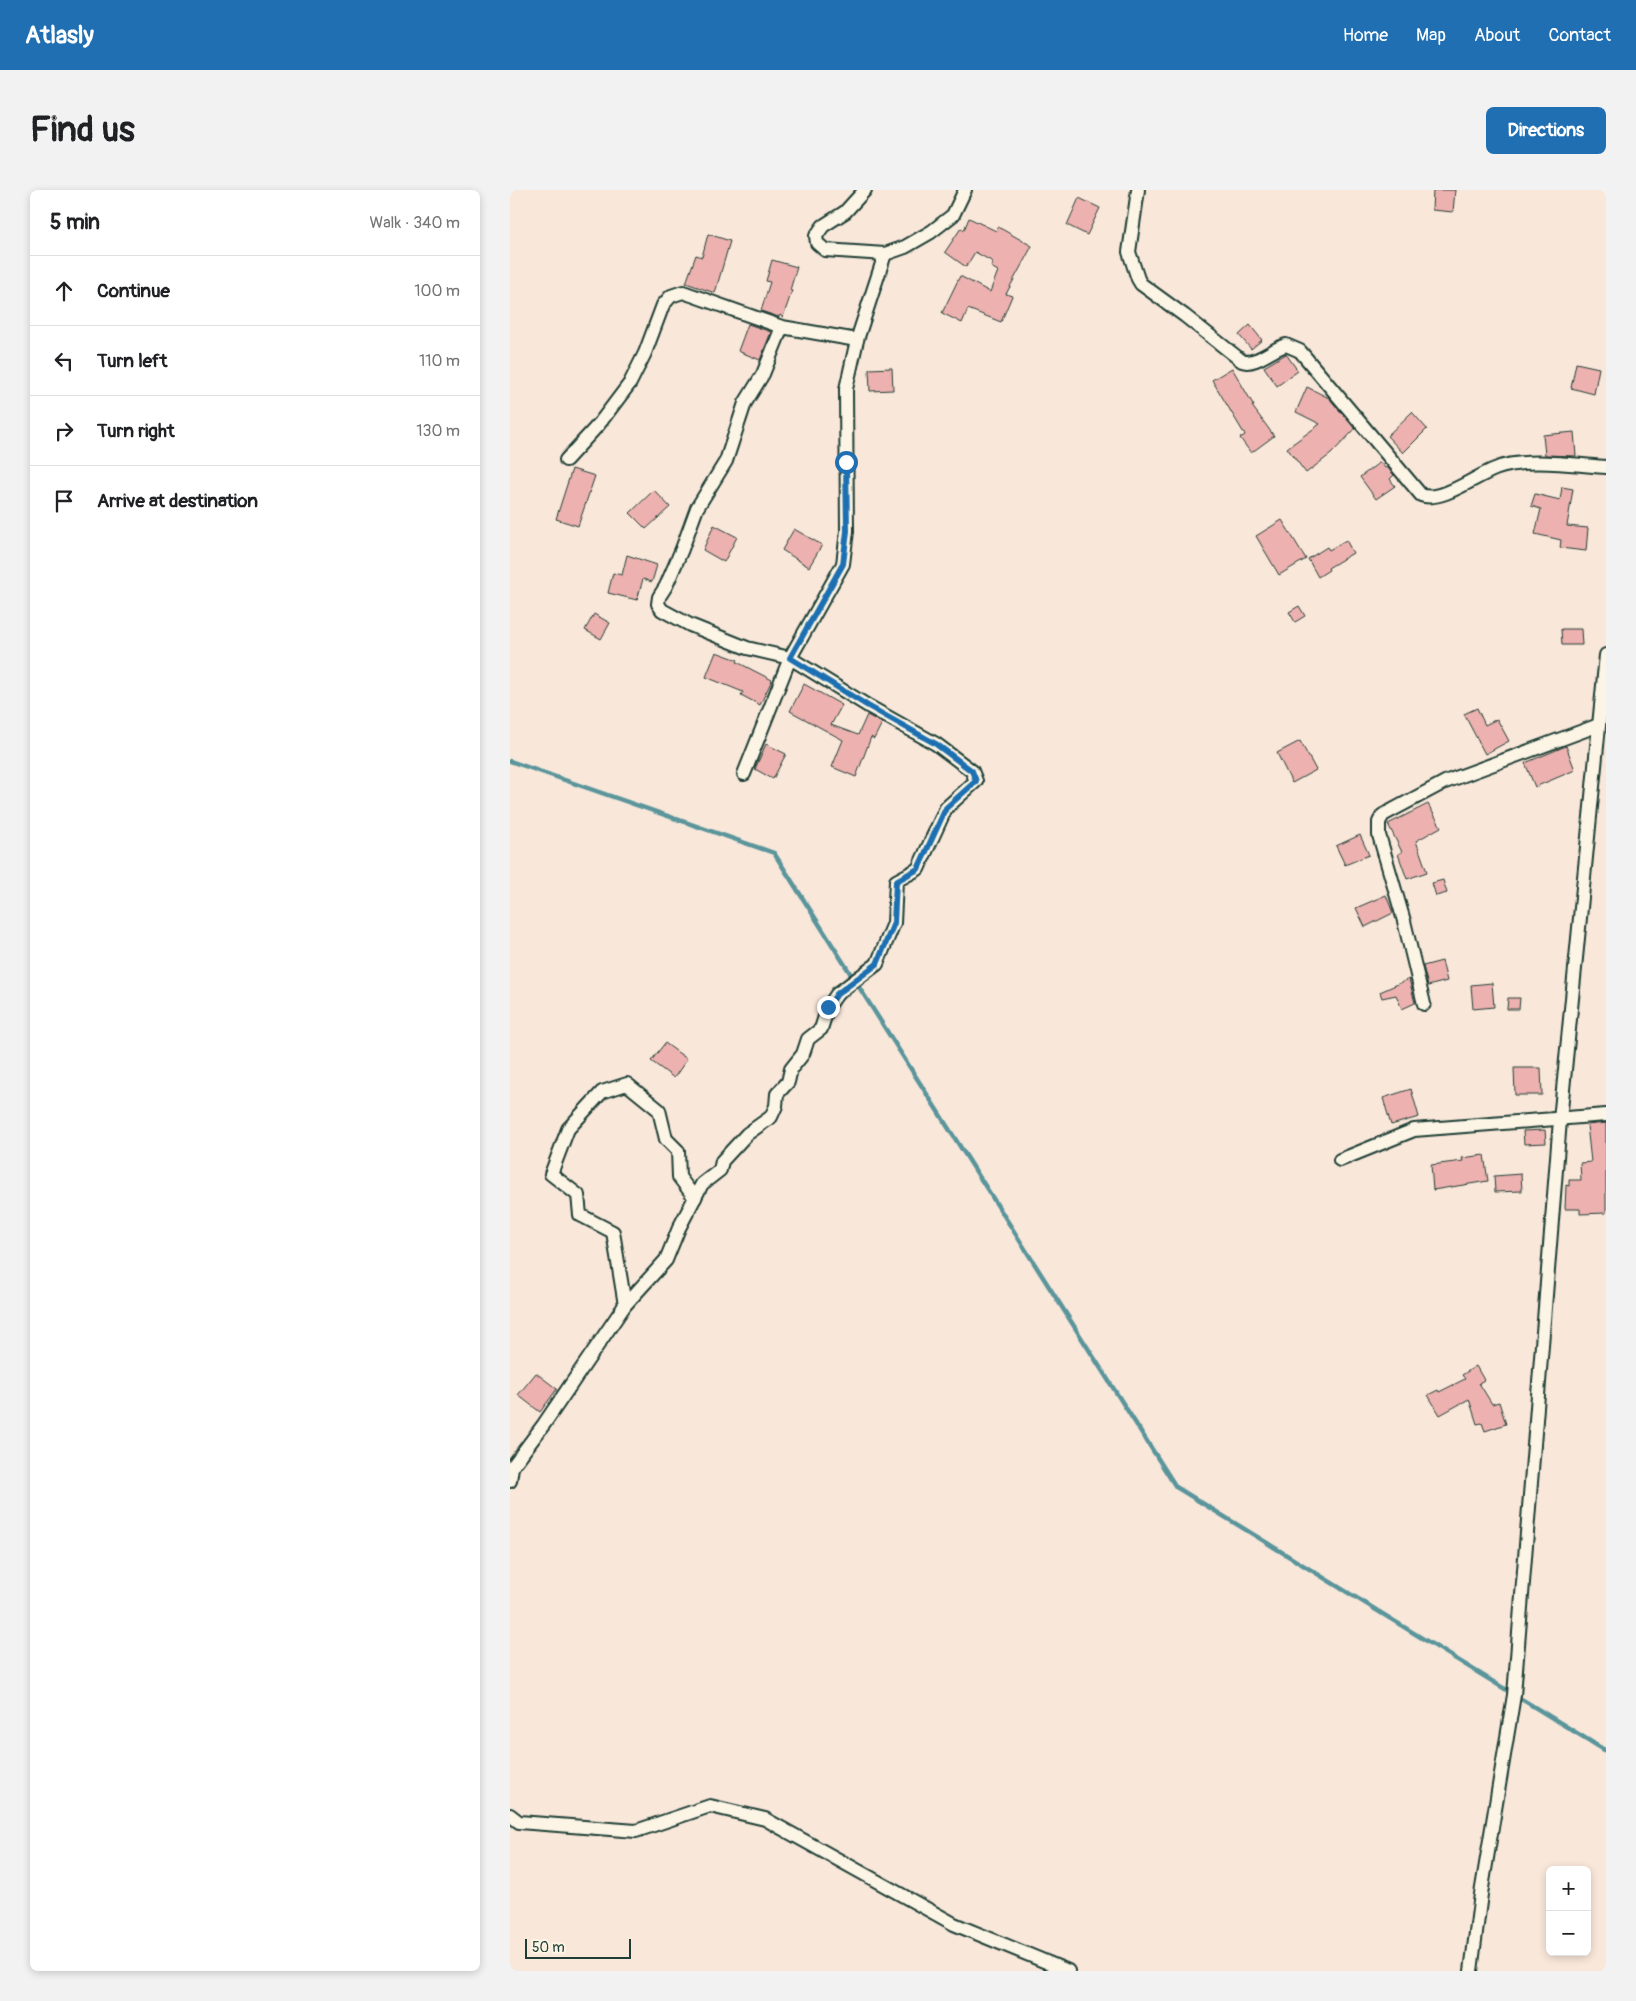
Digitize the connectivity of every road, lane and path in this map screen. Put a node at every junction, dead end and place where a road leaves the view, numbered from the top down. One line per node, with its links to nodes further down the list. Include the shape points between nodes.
1 (865, 190): 4 (street, via 845,212 824,226 816,236 817,243 825,250)
2 (965, 190): 4 (street, via 953,215 905,247)
3 (1138, 190): 8 (street, via 1129,252 1141,284 1242,361 1253,362 1286,345 1300,351 1421,495 1434,497 1496,468 1534,462)
4 (885, 254): 6 (street)
5 (782, 327): 6 (street); 7 (street, via 684,292 672,296 663,304 630,383); 10 (street, via 763,374 745,403 726,461 697,508 658,604 662,610 690,625 748,648)
6 (857, 340): 10 (street, via 846,389 847,531 843,564)
7 (566, 460)
8 (1606, 467)
9 (1606, 655): 11 (street)
10 (790, 658): 12 (street); 17 (street, via 936,744 972,771 976,781 946,808 918,869 896,881 894,923 877,964 837,994 828,1007 821,1028 808,1039 803,1054 791,1069 788,1082 777,1094 771,1117 747,1134 722,1161 720,1170 702,1184)
11 (1599, 725): 13 (street, via 1445,782 1384,815 1379,822 1379,835); 15 (street)
12 (744, 774)
13 (1424, 1004)
14 (1606, 1115): 15 (street)
15 (1560, 1120): 16 (street, via 1414,1130); 22 (street, via 1514,1695)
16 (1340, 1160)
17 (695, 1198): 18 (street, via 666,1260); 18 (street, via 679,1177 678,1151 666,1139 659,1110 627,1084 602,1092 568,1130 551,1174 578,1195 580,1215 613,1232)
18 (625, 1305): 19 (street, via 512,1467)
19 (510, 1481)
20 (510, 1815): 21 (street, via 519,1822 636,1831 710,1806 765,1819 954,1924)
21 (1068, 1971)
22 (1471, 1971)

